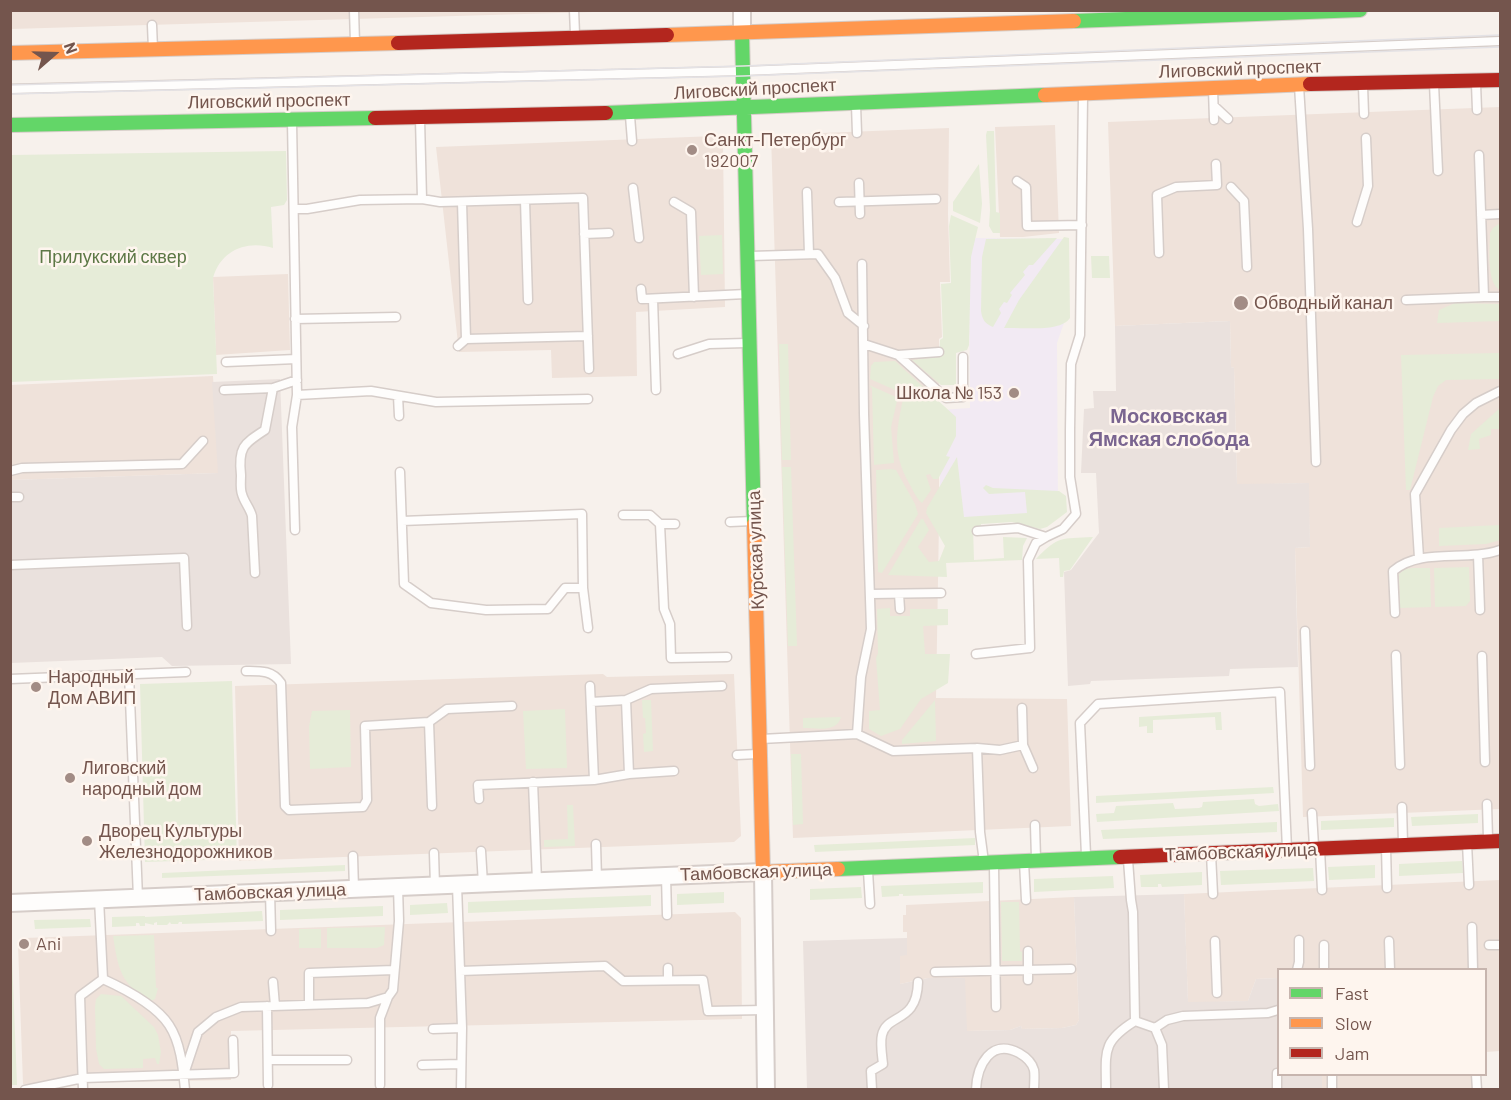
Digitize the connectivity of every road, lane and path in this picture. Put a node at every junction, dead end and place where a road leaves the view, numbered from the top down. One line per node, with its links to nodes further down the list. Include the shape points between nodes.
1 (354, 10): 12 (lane)
2 (574, 10): 10 (lane)
3 (742, 10): 9 (street, Курская улица)
4 (1360, 10): 5 (main road)
5 (1244, 13): 6 (main road)
6 (1187, 14): 7 (main road)
7 (1002, 18): 9 (main road)
8 (152, 25): 13 (lane)
9 (742, 34): 10 (main road); 15 (main road, Курская улица)
10 (575, 37): 12 (main road)
11 (1500, 41): 15 (lane)
12 (355, 44): 13 (main road)
13 (153, 50): 14 (main road)
14 (10, 53)
15 (743, 71): 21 (lane); 26 (main road, Курская улица)
16 (1475, 80): 17 (main road, Лиговский проспект); 18 (main road, Лиговский проспект); 27 (lane)
17 (1500, 80)
18 (1434, 81): 19 (main road, Лиговский проспект); 40 (lane)
19 (1363, 82): 20 (main road, Лиговский проспект); 29 (lane)
20 (1299, 85): 22 (main road, Лиговский проспект); 100 (lane)
21 (10, 89)
22 (1213, 89): 23 (main road, Лиговский проспект); 25 (lane)
23 (1083, 94): 24 (main road, Лиговский проспект); 58 (lane)
24 (856, 102): 26 (main road, Лиговский проспект); 35 (lane)
25 (1214, 106): 32 (lane); 33 (lane)
26 (744, 108): 28 (main road, Лиговский проспект); 64 (main road, Курская улица)
27 (1477, 110)
28 (630, 113): 30 (main road, Лиговский проспект); 37 (lane)
29 (1364, 114)
30 (420, 116): 31 (main road, Лиговский проспект); 46 (lane)
31 (292, 118): 34 (main road, Лиговский проспект); 53 (lane)
32 (1228, 119)
33 (1214, 120)
34 (10, 125)
35 (857, 133)
36 (1366, 138): 57 (lane, via 1368,186)
37 (632, 141)
38 (1479, 155): 56 (lane)
39 (1216, 164): 62 (lane, via 1217,186 1176,187 1157,195)
40 (1438, 171)
41 (1017, 181): 58 (lane, via 1026,187 1027,226)
42 (859, 183): 49 (lane)
43 (1231, 187): 66 (lane, via 1244,201)
44 (633, 188): 61 (lane)
45 (807, 192): 63 (lane)
46 (423, 199): 50 (lane); 53 (lane, via 360,200)
47 (936, 199): 49 (lane)
48 (525, 200): 50 (lane); 60 (lane, via 584,198); 73 (lane)
49 (860, 201): 52 (lane); 54 (lane)
50 (462, 202): 79 (lane)
51 (674, 202): 69 (lane, via 691,212)
52 (839, 202)
53 (294, 209): 76 (lane)
54 (860, 214)
55 (1500, 214): 56 (lane)
56 (1481, 215): 70 (lane)
57 (1357, 222)
58 (1082, 225): 111 (lane, via 1080,335 1071,364 1070,477 1076,514 1064,529)
59 (609, 233): 60 (lane)
60 (584, 234): 78 (lane)
61 (639, 238)
62 (1159, 253)
63 (809, 254): 64 (lane); 77 (lane, via 818,254 835,278 848,313)
64 (747, 256): 68 (main road, Курская улица)
65 (862, 264): 77 (lane)
66 (1247, 267)
67 (641, 289): 72 (lane, via 642,299)
68 (748, 294): 69 (lane); 80 (main road, Курская улица)
69 (694, 297): 72 (lane)
70 (1484, 297): 71 (lane); 74 (lane)
71 (1500, 297)
72 (653, 299): 93 (lane)
73 (528, 300)
74 (1406, 300)
75 (396, 317): 76 (lane)
76 (295, 319): 87 (lane)
77 (864, 326): 81 (lane)
78 (588, 336): 79 (lane); 89 (lane)
79 (466, 339): 82 (lane)
80 (750, 343): 84 (lane, via 709,344); 105 (main road, Курская улица)
81 (864, 344): 85 (lane); 119 (lane)
82 (458, 346)
83 (939, 352): 85 (lane)
84 (678, 354)
85 (898, 355): 86 (lane, via 946,398 963,397)
86 (963, 357)
87 (296, 359): 88 (lane); 90 (lane)
88 (226, 363)
89 (589, 369)
90 (297, 380): 91 (lane); 95 (lane)
91 (273, 388): 92 (lane); 116 (lane, via 265,430 250,439 240,456 242,495 252,516)
92 (224, 390)
93 (656, 390)
94 (1500, 391): 114 (lane, via 1476,402 1463,414 1415,494)
95 (297, 394): 96 (lane, via 371,391); 109 (lane, via 292,427)
96 (398, 396): 97 (lane, via 436,402); 98 (lane)
97 (588, 399)
98 (399, 416)
99 (203, 441): 101 (lane, via 182,464)
100 (1317, 462)
101 (10, 471)
102 (400, 472): 104 (lane)
103 (623, 515): 107 (lane, via 650,515)
104 (402, 520): 117 (lane, via 582,514); 117 (lane, via 404,584 431,603 486,610 548,609 565,588)
105 (755, 521): 106 (lane); 143 (main road, Курская улица)
106 (730, 522)
107 (660, 524): 108 (lane); 130 (lane, via 671,658)
108 (675, 524)
109 (295, 530)
110 (977, 531): 111 (lane, via 1018,528)
111 (1046, 537): 127 (lane, via 1036,543 1028,560 1030,648)
112 (1500, 550): 113 (lane)
113 (1478, 555): 114 (lane); 122 (lane)
114 (1419, 558): 123 (lane, via 1393,571)
115 (10, 565): 124 (lane, via 184,558)
116 (255, 573)
117 (584, 588): 125 (lane)
118 (941, 593): 120 (lane)
119 (870, 594): 120 (lane); 142 (lane, via 871,628 861,677)
120 (899, 594): 121 (lane)
121 (900, 609)
122 (1480, 610)
123 (1395, 613)
124 (187, 626)
125 (588, 628)
126 (1305, 631): 150 (lane)
127 (976, 654)
128 (1396, 655): 149 (lane)
129 (1482, 656): 148 (lane)
130 (727, 657)
131 (246, 671): 141 (lane, via 261,670 275,675 281,683 285,806 289,810 351,811 363,807 367,800 365,726)
132 (186, 672): 133 (lane)
133 (129, 674): 134 (lane); 192 (lane)
134 (10, 679)
135 (590, 686): 138 (lane)
136 (722, 686): 137 (lane, via 651,688)
137 (626, 700): 138 (lane); 153 (lane)
138 (591, 702): 154 (lane)
139 (512, 706): 141 (lane, via 447,709)
140 (1022, 708): 144 (lane)
141 (429, 722): 158 (lane)
142 (857, 734): 143 (lane); 145 (lane, via 893,751)
143 (761, 739): 146 (main road, Курская улица)
144 (1023, 745): 145 (lane, via 1000,750); 151 (lane)
145 (977, 748): 176 (lane, via 980,832)
146 (761, 754): 147 (lane); 178 (main road, Курская улица)
147 (737, 755)
148 (1485, 762)
149 (1400, 765)
150 (1310, 766)
151 (1033, 768)
152 (674, 771): 153 (lane)
153 (629, 774): 154 (lane)
154 (594, 780): 155 (lane)
155 (533, 782): 156 (lane, via 478,785); 181 (lane)
156 (479, 799)
157 (1487, 804): 162 (lane)
158 (432, 806)
159 (1402, 807): 165 (lane)
160 (1312, 813): 167 (lane)
161 (1035, 825): 175 (lane)
162 (1494, 842): 163 (main road, Тамбовская улица)
163 (1467, 843): 165 (main road, Тамбовская улица); 184 (lane)
164 (596, 844): 180 (lane)
165 (1403, 845): 166 (main road, Тамбовская улица)
166 (1386, 846): 167 (main road, Тамбовская улица); 187 (lane)
167 (1317, 849): 168 (main road, Тамбовская улица); 189 (lane)
168 (1287, 850): 171 (main road, Тамбовская улица); 174 (lane, via 1280,692 1098,704 1080,723)
169 (481, 851): 182 (lane)
170 (434, 853): 185 (lane)
171 (1210, 853): 173 (main road, Тамбовская улица); 191 (lane)
172 (353, 856): 188 (lane)
173 (1128, 857): 174 (main road, Тамбовская улица); 230 (lane)
174 (1086, 858): 175 (main road, Тамбовская улица)
175 (1030, 861): 176 (main road, Тамбовская улица); 194 (lane)
176 (989, 862): 177 (main road, Тамбовская улица); 216 (lane)
177 (868, 867): 178 (main road, Тамбовская улица); 196 (lane)
178 (763, 872): 179 (street, Тамбовская улица); 228 (street, Курская улица)
179 (666, 876): 180 (street, Тамбовская улица); 197 (lane)
180 (597, 879): 181 (street, Тамбовская улица)
181 (537, 882): 182 (street, Тамбовская улица)
182 (483, 884): 183 (street, Тамбовская улица)
183 (457, 885): 185 (street, Тамбовская улица); 215 (lane)
184 (1469, 885)
185 (435, 886): 186 (street, Тамбовская улица)
186 (398, 887): 188 (street, Тамбовская улица); 213 (lane)
187 (1387, 888)
188 (354, 889): 190 (street, Тамбовская улица)
189 (1322, 890)
190 (270, 892): 192 (street, Тамбовская улица); 199 (lane)
191 (1212, 894)
192 (138, 898): 193 (street, Тамбовская улица)
193 (99, 899): 195 (street, Тамбовская улица); 218 (lane)
194 (1026, 900)
195 (10, 903)
196 (870, 904)
197 (667, 915)
198 (1472, 927): 211 (lane)
199 (272, 931)
200 (1299, 940): 208 (lane)
201 (1215, 941): 223 (lane)
202 (1389, 941): 210 (lane)
203 (1324, 945): 209 (lane)
204 (1489, 945): 205 (lane)
205 (1500, 945)
206 (1028, 951): 214 (lane)
207 (668, 968): 219 (lane)
208 (1297, 968)
209 (1324, 968)
210 (1390, 968)
211 (1473, 968)
212 (1071, 969): 214 (lane)
213 (394, 970): 224 (lane, via 393,990); 225 (lane, via 309,973)
214 (1028, 970): 216 (lane); 220 (lane)
215 (460, 971): 219 (lane, via 605,966 623,981); 231 (lane)
216 (995, 971): 217 (lane); 227 (lane)
217 (935, 972)
218 (104, 979): 239 (lane, via 124,988 168,1024); 241 (lane, via 80,996)
219 (668, 980): 228 (lane, via 703,980 708,1011)
220 (1028, 980)
221 (273, 982): 226 (lane)
222 (918, 982): 249 (lane, via 913,1006 886,1026 882,1035 883,1064 871,1071)
223 (1217, 993)
224 (388, 997): 225 (lane, via 368,1003); 243 (lane, via 380,1018)
225 (309, 1005): 226 (lane)
226 (271, 1006): 235 (lane); 239 (lane, via 241,1007 216,1017 198,1032)
227 (996, 1007)
228 (764, 1010): 248 (street, Курская улица)
229 (1277, 1010): 232 (lane, via 1183,1016)
230 (1136, 1021): 232 (lane); 252 (lane, via 1110,1042)
231 (462, 1028): 233 (lane); 237 (lane)
232 (1155, 1028): 253 (lane, via 1162,1045)
233 (433, 1029)
234 (233, 1041): 239 (lane, via 234,1073)
235 (268, 1060): 236 (lane); 242 (lane)
236 (347, 1060)
237 (460, 1064): 238 (lane); 247 (lane)
238 (422, 1065)
239 (184, 1074): 241 (lane); 246 (lane)
240 (1277, 1074): 254 (lane)
241 (83, 1078): 244 (lane); 245 (lane)
242 (268, 1085)
243 (380, 1085)
244 (25, 1089)
245 (83, 1089)
246 (185, 1089)
247 (460, 1089)
248 (766, 1089)
249 (872, 1089)
250 (976, 1089): 251 (lane, via 976,1078 988,1054 1008,1048 1027,1058 1034,1070)
251 (1034, 1089)
252 (1106, 1089)
253 (1164, 1089)
254 (1277, 1089)

